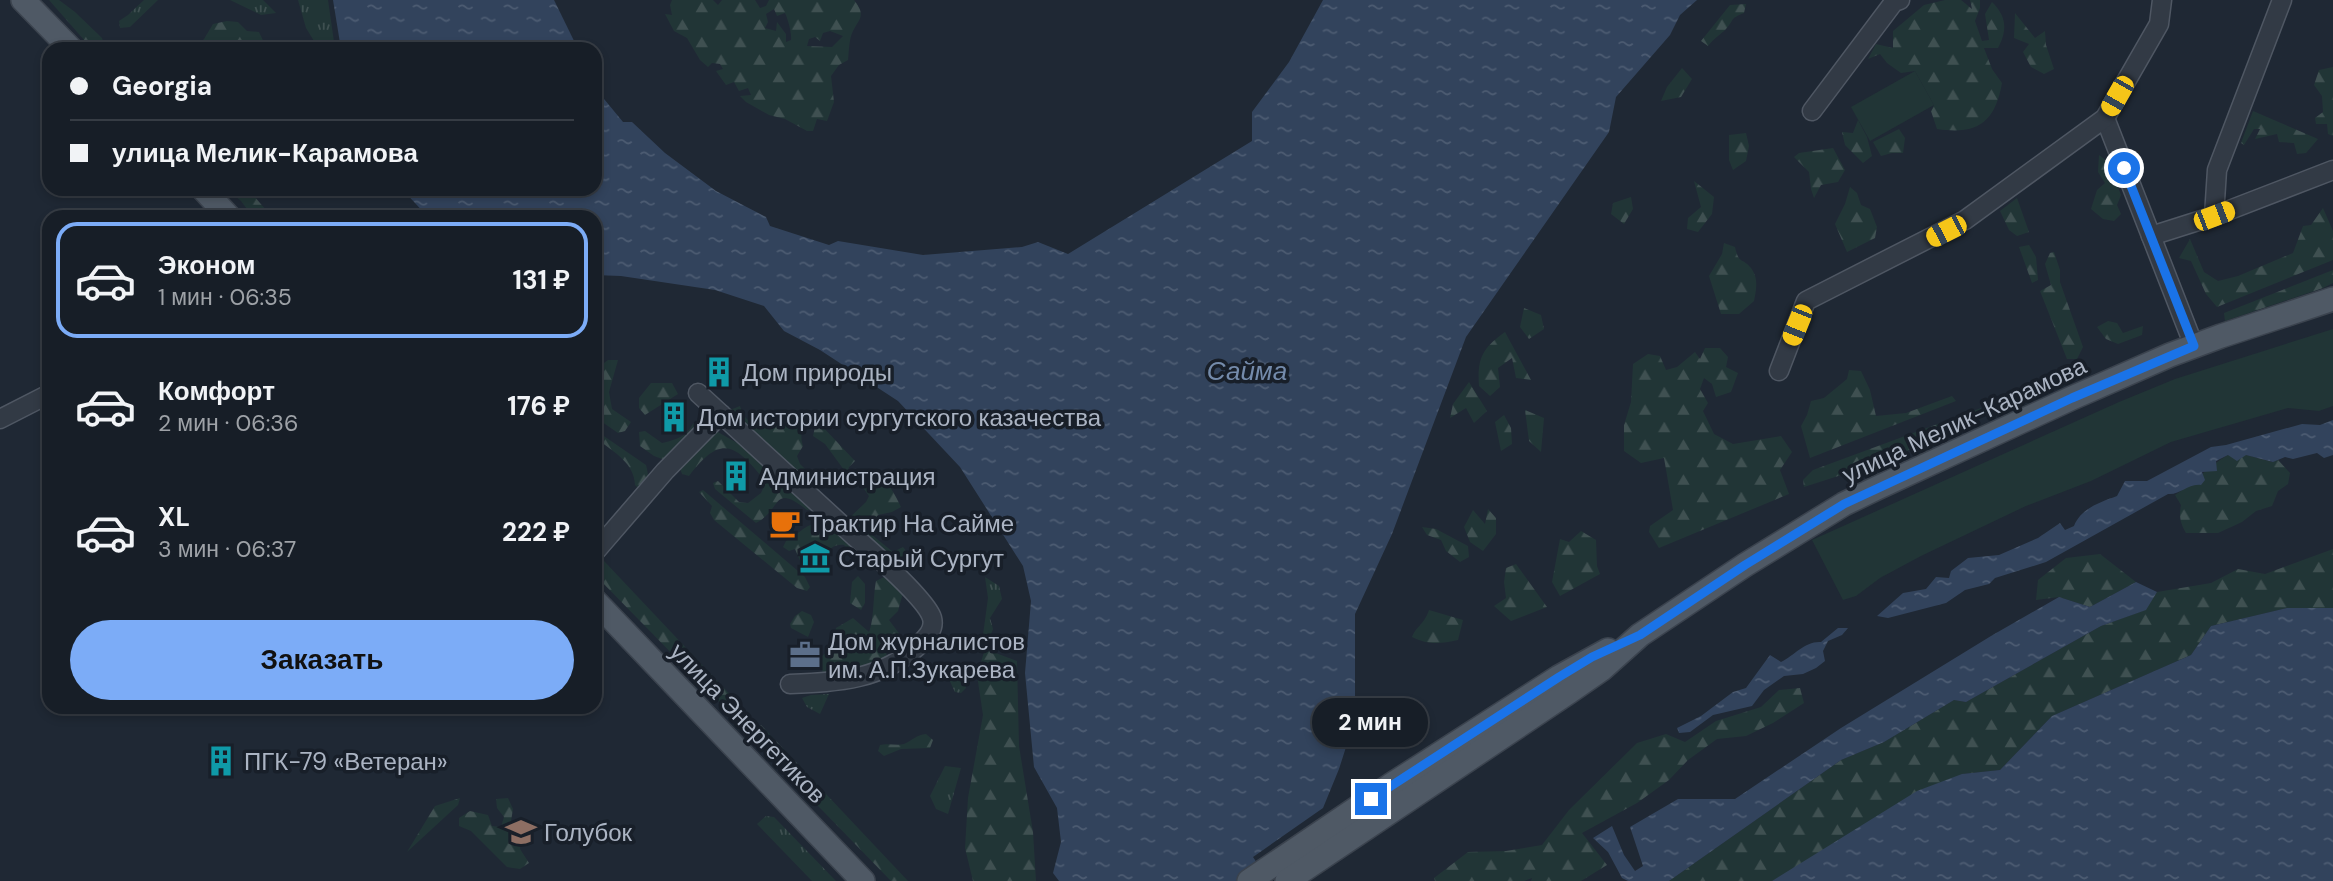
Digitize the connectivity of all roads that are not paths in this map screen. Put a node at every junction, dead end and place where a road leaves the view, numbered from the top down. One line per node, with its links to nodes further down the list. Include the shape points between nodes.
1 (23, 0): 5 (main road)
2 (1900, 0): 6 (street)
3 (2162, 0): 7 (street, via 2158,24)
4 (2282, 0): 11 (street, via 2217,170)
5 (64, 42)
6 (1812, 111)
7 (2105, 118): 12 (street); 15 (street, via 1965,220 1806,301)
8 (2333, 170): 11 (street)
9 (210, 196): 10 (main road)
10 (222, 210)
11 (2214, 216): 12 (street)
12 (2151, 236): 14 (street)
13 (2333, 299): 14 (main road, улица Мелик-Карамова)
14 (2194, 346): 23 (main road, улица Мелик-Карамова, via 1844,504 1640,635 1559,677)
15 (1779, 371)
16 (698, 393): 18 (street)
17 (42, 398): 19 (street)
18 (721, 414): 20 (street); 22 (street, via 891,570 932,618 926,638 887,667 852,680)
19 (0, 419)
20 (602, 544)
21 (602, 607): 24 (main road, улица Энергетиков)
22 (790, 684)
23 (1396, 796): 25 (main road, улица Мелик-Карамова); 26 (main road, улица Мелик-Карамова)
24 (863, 881)
25 (1249, 881)
26 (1287, 881)

